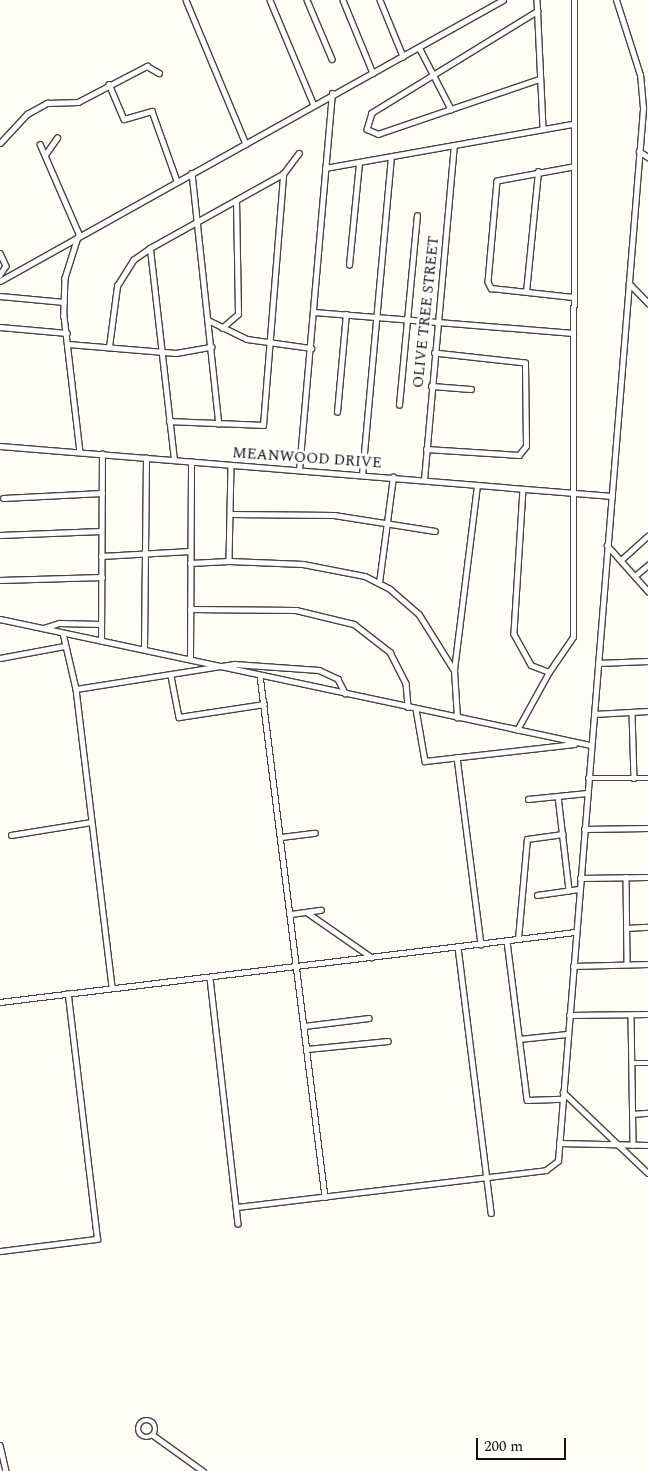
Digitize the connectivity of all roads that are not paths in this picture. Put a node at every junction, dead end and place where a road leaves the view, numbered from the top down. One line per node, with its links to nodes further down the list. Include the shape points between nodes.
1 (186, 0): 27 (street)
2 (270, 0): 20 (street)
3 (307, 0): 13 (street)
4 (343, 0): 14 (street)
5 (380, 0): 12 (street)
6 (503, 0): 11 (street)
7 (537, 0): 10 (street)
8 (574, 0): 22 (street)
9 (616, 0): 29 (street, via 642,87)
10 (538, 12): 16 (street); 17 (street)
11 (419, 47): 12 (street); 16 (street)
12 (403, 56): 14 (street)
13 (332, 59)
14 (374, 72): 19 (street)
15 (159, 73): 18 (street, via 147,66)
16 (435, 78): 21 (street); 21 (street, via 372,113 367,129 378,134)
17 (540, 79): 21 (street); 23 (street)
18 (109, 84): 25 (street, via 75,102 47,103 31,112); 40 (street, via 124,119 152,111)
19 (332, 93): 20 (street); 36 (street)
20 (313, 103): 27 (street)
21 (451, 109)
22 (573, 124): 23 (street); 35 (street)
23 (543, 129): 28 (street)
24 (57, 138): 31 (street)
25 (0, 144)
26 (40, 144): 31 (street)
27 (246, 144): 38 (street)
28 (454, 146): 33 (street); 61 (street, OLIVE TREE STREET)
29 (639, 151): 32 (street); 50 (street)
30 (299, 153): 39 (street)
31 (45, 155): 44 (street)
32 (648, 156)
33 (391, 158): 34 (street); 58 (street)
34 (359, 163): 36 (street); 47 (street)
35 (573, 166): 37 (street); 53 (street)
36 (326, 168): 56 (street)
37 (538, 172): 51 (street); 51 (street, via 499,179 496,184 488,282 491,288)
38 (192, 173): 40 (street); 43 (street)
39 (283, 174): 41 (street); 67 (street)
40 (177, 181): 44 (street)
41 (236, 201): 43 (street); 63 (street, via 238,314)
42 (417, 216): 60 (street)
43 (196, 222): 45 (street); 59 (street)
44 (78, 237): 49 (street); 54 (street, via 65,278)
45 (150, 248): 68 (street, via 132,260 117,286); 71 (street)
46 (0, 253): 48 (street, via 6,266)
47 (350, 265)
48 (0, 275)
49 (0, 281)
50 (629, 283): 55 (street); 95 (street)
51 (526, 292): 53 (street)
52 (0, 295): 54 (street)
53 (574, 296): 65 (street)
54 (64, 302): 64 (street)
55 (648, 303)
56 (314, 312): 57 (street); 70 (street)
57 (346, 314): 58 (street); 76 (street)
58 (376, 317): 60 (street); 88 (street)
59 (208, 320): 63 (street); 69 (street)
60 (407, 320): 61 (street); 75 (street)
61 (438, 322): 65 (street); 72 (street, OLIVE TREE STREET)
62 (0, 327): 64 (street)
63 (222, 328): 67 (street)
64 (67, 333): 66 (street)
65 (573, 333): 93 (street)
66 (68, 344): 68 (street); 81 (street)
67 (270, 346): 70 (street); 78 (street, via 262,427)
68 (109, 347): 71 (street)
69 (211, 347): 71 (street); 78 (street)
70 (311, 348): 87 (street)
71 (161, 352): 77 (street)
72 (435, 353): 73 (street, OLIVE TREE STREET); 80 (street, via 525,363 526,446 519,455)
73 (431, 386): 74 (street); 80 (street, OLIVE TREE STREET)
74 (471, 389)
75 (399, 405)
76 (337, 412)
77 (170, 421): 78 (street); 84 (street)
78 (219, 424)
79 (0, 446): 81 (street, MEANWOOD DRIVE)
80 (426, 449): 90 (street, OLIVE TREE STREET)
81 (80, 452): 82 (street, MEANWOOD DRIVE)
82 (102, 454): 83 (street, MEANWOOD DRIVE); 94 (street)
83 (146, 458): 84 (street, MEANWOOD DRIVE); 105 (street)
84 (174, 460): 85 (street, MEANWOOD DRIVE)
85 (191, 462): 86 (street, MEANWOOD DRIVE); 104 (street)
86 (231, 465): 87 (street, MEANWOOD DRIVE); 97 (street)
87 (299, 470): 88 (street, MEANWOOD DRIVE)
88 (362, 475): 89 (street, MEANWOOD DRIVE)
89 (393, 477): 90 (street, MEANWOOD DRIVE); 98 (street)
90 (424, 480): 91 (street, MEANWOOD DRIVE)
91 (477, 485): 92 (street, MEANWOOD DRIVE); 129 (street)
92 (523, 489): 93 (street, MEANWOOD DRIVE); 130 (street, via 514,634 530,664)
93 (573, 492): 95 (street, MEANWOOD DRIVE); 130 (street, via 573,637)
94 (102, 493): 96 (street); 99 (street)
95 (612, 496): 103 (street)
96 (4, 498)
97 (231, 514): 98 (street, via 306,513); 108 (street)
98 (387, 524): 100 (street); 114 (street)
99 (101, 531): 101 (street); 106 (street)
100 (435, 531)
101 (0, 535)
102 (648, 536): 107 (street)
103 (607, 545): 107 (street); 127 (street)
104 (190, 551): 105 (street); 109 (street)
105 (146, 555): 106 (street); 123 (street)
106 (102, 556): 112 (street)
107 (621, 560): 111 (street)
108 (230, 561): 109 (street); 114 (street, via 324,566 357,572)
109 (190, 563): 116 (street)
110 (648, 565): 111 (street)
111 (635, 576): 115 (street)
112 (102, 577): 113 (street); 118 (street)
113 (0, 580)
114 (379, 583): 129 (street, via 425,621)
115 (648, 591)
116 (190, 609): 125 (street); 136 (street, via 296,610 354,624 390,652 406,683)
117 (0, 619): 119 (street)
118 (102, 624): 119 (street, via 58,623); 121 (street)
119 (43, 628): 120 (street)
120 (63, 632): 121 (street); 122 (street)
121 (101, 641): 123 (street)
122 (64, 646): 124 (street); 133 (street)
123 (144, 649): 125 (street)
124 (0, 658)
125 (190, 659): 128 (street)
126 (648, 661): 127 (street)
127 (598, 663): 140 (street)
128 (220, 667): 131 (street); 132 (street); 134 (street, via 319,670 338,679)
129 (454, 670): 141 (street)
130 (549, 672): 142 (street)
131 (260, 675): 134 (street); 135 (street)
132 (171, 676): 133 (street); 135 (street, via 179,717)
133 (76, 689): 152 (street)
134 (345, 693): 136 (street)
135 (264, 704): 158 (street)
136 (408, 707): 137 (street)
137 (416, 708): 141 (street); 145 (street, via 423,759)
138 (648, 711): 139 (street)
139 (632, 712): 140 (street); 147 (street)
140 (594, 714): 144 (street)
141 (457, 718): 142 (street)
142 (517, 730): 143 (street)
143 (579, 743): 144 (street); 145 (street)
144 (591, 745): 146 (street)
145 (457, 758): 173 (street)
146 (588, 778): 147 (street); 149 (street)
147 (634, 778): 148 (street)
148 (648, 778)
149 (587, 793): 150 (street); 154 (street)
150 (558, 796): 151 (street); 156 (street)
151 (528, 799)
152 (91, 822): 157 (street); 181 (street)
153 (648, 828): 154 (street)
154 (584, 829): 161 (street)
155 (315, 833): 158 (street)
156 (563, 834): 163 (street); 171 (street, via 527,839)
157 (11, 835)
158 (281, 837): 166 (street)
159 (626, 877): 160 (street); 161 (street); 169 (street)
160 (648, 877)
161 (580, 878): 162 (street)
162 (579, 889): 163 (street); 170 (street)
163 (569, 890): 164 (street)
164 (536, 895)
165 (321, 910): 167 (street)
166 (291, 914): 167 (street); 178 (street)
167 (308, 914): 175 (street)
168 (648, 927): 169 (street)
169 (626, 928): 176 (street)
170 (575, 932): 171 (street); 179 (street)
171 (518, 940): 172 (street)
172 (507, 941): 173 (street); 190 (street)
173 (481, 944): 174 (street)
174 (458, 947): 175 (street); 204 (street)
175 (372, 957): 178 (street)
176 (627, 964): 177 (street); 179 (street)
177 (648, 964)
178 (297, 966): 180 (street); 188 (street)
179 (573, 966): 186 (street)
180 (210, 978): 181 (street); 206 (street)
181 (112, 988): 182 (street)
182 (68, 994): 183 (street); 209 (street, via 97,1238)
183 (0, 1002)
184 (631, 1014): 185 (street); 186 (street); 193 (street)
185 (648, 1014)
186 (569, 1015): 189 (street)
187 (369, 1018): 188 (street)
188 (304, 1026): 192 (street)
189 (567, 1034): 190 (street); 195 (street)
190 (519, 1039): 196 (street, via 527,1100)
191 (388, 1040): 192 (street)
192 (307, 1049): 205 (street)
193 (632, 1063): 194 (street); 197 (street)
194 (648, 1063)
195 (562, 1092): 196 (street); 200 (street)
196 (562, 1099): 199 (street)
197 (632, 1114): 198 (street); 201 (street)
198 (648, 1114)
199 (559, 1143): 200 (street); 204 (street, via 553,1168)
200 (618, 1145): 201 (street); 203 (street)
201 (632, 1145): 202 (street)
202 (648, 1146)
203 (648, 1173)
204 (486, 1177): 205 (street); 207 (street)
205 (325, 1197): 206 (street)
206 (237, 1207): 208 (street)
207 (491, 1212)
208 (238, 1224)
209 (0, 1252)
210 (153, 1435): 213 (street)
211 (0, 1445): 212 (street)
212 (6, 1471)
213 (203, 1471)

